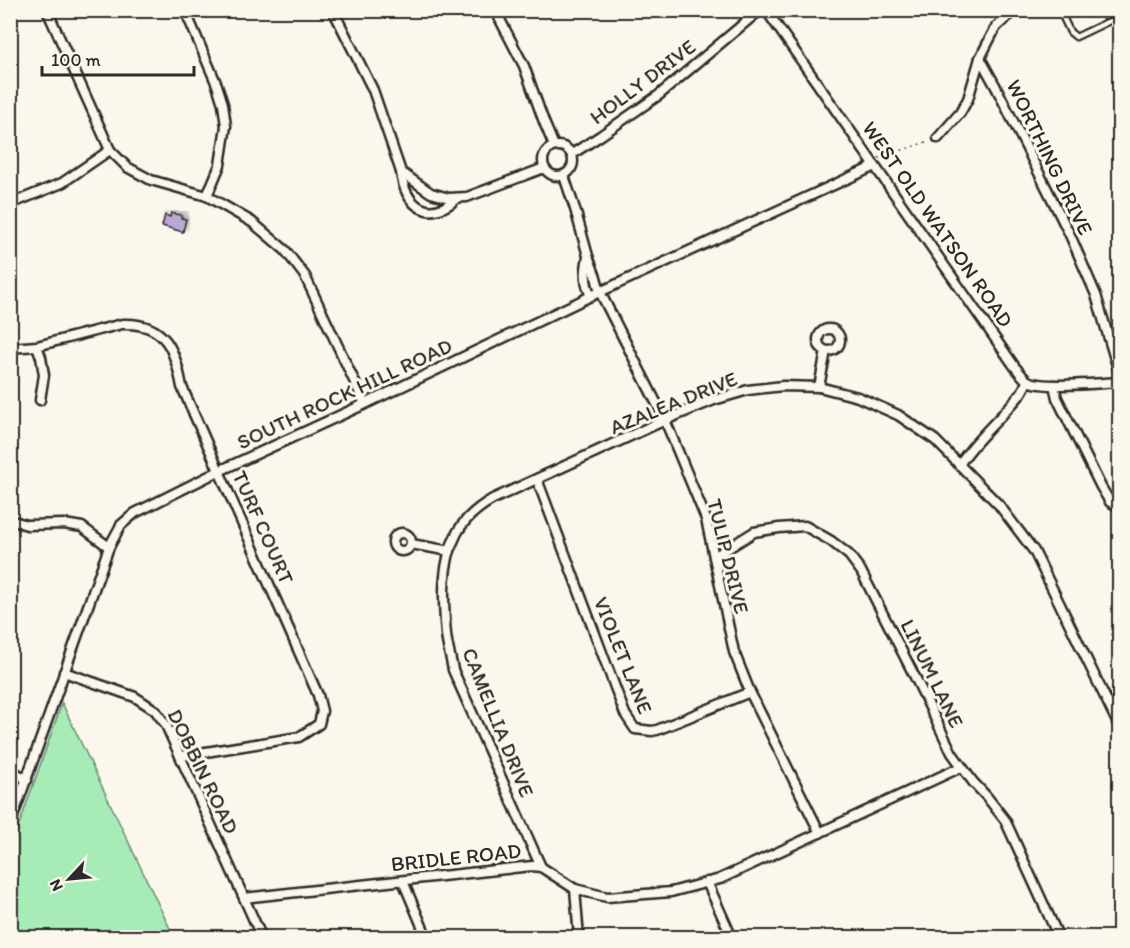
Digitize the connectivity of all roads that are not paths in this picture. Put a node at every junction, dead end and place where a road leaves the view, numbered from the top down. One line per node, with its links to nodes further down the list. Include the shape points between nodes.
1 (47, 10): 13 (street)
2 (185, 10): 19 (street, via 217,85 225,115 220,165)
3 (333, 10): 17 (street, via 373,90)
4 (495, 10): 12 (street, via 524,66)
5 (760, 10): 14 (street, HOLLY DRIVE, via 659,95)
6 (766, 10): 15 (street, WEST OLD WATSON ROAD)
7 (1015, 10): 10 (street, via 996,27)
8 (1062, 11): 9 (lane, via 1076,37)
9 (1119, 16)
10 (980, 58): 11 (street, via 968,99); 26 (street, WORTHING DRIVE, via 1070,235 1096,295)
11 (938, 138)
12 (554, 146): 14 (street, via 564,147); 16 (street, via 545,152)
13 (110, 150): 19 (street, via 127,167 151,180); 21 (street, via 62,183)
14 (572, 154): 18 (street, via 574,164)
15 (874, 163): 22 (street, SOUTH ROCK HILL ROAD); 27 (street, WEST OLD WATSON ROAD)
16 (544, 168): 18 (street, via 550,175); 20 (street)
17 (401, 172): 20 (street, via 431,193); 20 (street, via 411,201 424,210 442,209)
18 (564, 176): 22 (street, TULIP DRIVE, via 596,277)
19 (207, 196): 32 (street, via 252,222 294,261 305,276)
20 (456, 198)
21 (10, 204)
22 (596, 294): 32 (street, SOUTH ROCK HILL ROAD); 33 (street, TULIP DRIVE)
23 (37, 346): 24 (street, TURF COURT); 31 (street, via 44,375); 35 (street, TURF COURT, via 122,324 159,332 177,363 182,387)
24 (10, 348)
25 (826, 351): 30 (street)
26 (1119, 375)
27 (1027, 381): 29 (street); 34 (street, via 1018,398)
28 (1119, 382): 29 (street)
29 (1054, 385): 37 (street, via 1101,487 1110,502)
30 (819, 387): 33 (street, AZALEA DRIVE, via 748,390); 34 (street, AZALEA DRIVE, via 858,397 898,415 935,440)
31 (40, 400)
32 (364, 405): 35 (street, SOUTH ROCK HILL ROAD)
33 (664, 420): 36 (street, AZALEA DRIVE); 42 (street, TULIP DRIVE, via 706,519)
34 (959, 465): 45 (street, AZALEA DRIVE, via 999,506 1034,551)
35 (219, 471): 40 (street, SOUTH ROCK HILL ROAD, via 135,513 121,525); 46 (street, TURF COURT, via 322,711 318,724 299,737)
36 (537, 479): 41 (street, AZALEA DRIVE, via 479,507 457,532); 44 (street, VIOLET LANE, via 625,714 635,729 657,730)
37 (1119, 507)
38 (10, 520): 40 (street, via 27,525 82,527)
39 (411, 544): 41 (street)
40 (109, 547): 43 (street, SOUTH ROCK HILL ROAD)
41 (450, 551): 52 (street, CAMELLIA DRIVE, via 444,579 446,636 453,670)
42 (714, 558): 44 (street, TULIP DRIVE, via 734,652); 47 (street, LINUM LANE, via 754,532 805,526 849,555 861,571)
43 (64, 672): 46 (street, DOBBIN ROAD, via 135,698 156,710); 49 (street, SOUTH ROCK HILL ROAD)
44 (750, 692): 51 (street, TULIP DRIVE)
45 (1119, 728)
46 (181, 756): 56 (street, DOBBIN ROAD)
47 (961, 767): 51 (street, BRIDLE ROAD); 61 (street, LINUM LANE, via 1005,820)
48 (10, 769): 49 (street)
49 (27, 780): 50 (street, SOUTH ROCK HILL ROAD)
50 (10, 825)
51 (820, 832): 54 (street, BRIDLE ROAD)
52 (541, 867): 53 (street, BRIDLE ROAD); 55 (street, BRIDLE ROAD)
53 (403, 881): 56 (street, BRIDLE ROAD); 58 (street)
54 (707, 882): 55 (street, BRIDLE ROAD, via 671,892 607,897); 60 (street)
55 (575, 890): 59 (street)
56 (244, 898): 57 (street, DOBBIN ROAD)
57 (262, 938)
58 (427, 938)
59 (579, 938)
60 (732, 938)
61 (1059, 938)

